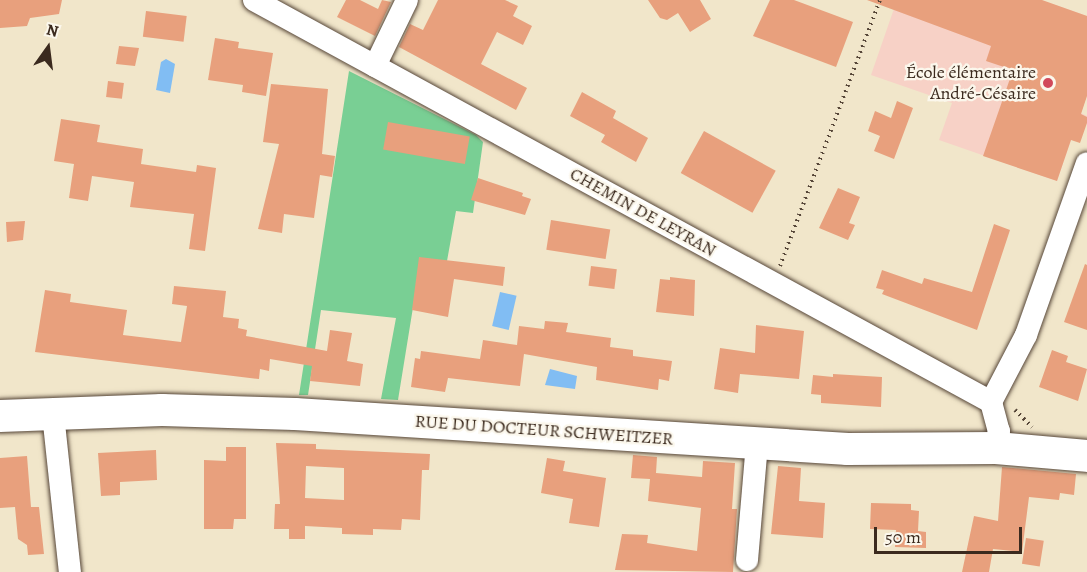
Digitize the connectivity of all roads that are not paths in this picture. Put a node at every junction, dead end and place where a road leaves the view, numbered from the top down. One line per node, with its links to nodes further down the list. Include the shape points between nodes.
1 (254, 0): 3 (street, CHEMIN DE LEYRAN)
2 (407, 0): 3 (street)
3 (375, 66): 5 (street, CHEMIN DE LEYRAN)
4 (1087, 163): 5 (street, via 1026,335)
5 (992, 402): 9 (street, via 999,430)
6 (54, 414): 7 (street, RUE DU DOCTEUR SCHWEITZER); 8 (street, RUE DU DOCTEUR SCHWEITZER, via 162,410 295,414); 12 (street)
7 (0, 416)
8 (757, 444): 9 (street, RUE DU DOCTEUR SCHWEITZER, via 848,449); 11 (street)
9 (996, 448): 10 (street, RUE DU DOCTEUR SCHWEITZER)
10 (1087, 456)
11 (747, 560)
12 (70, 572)

